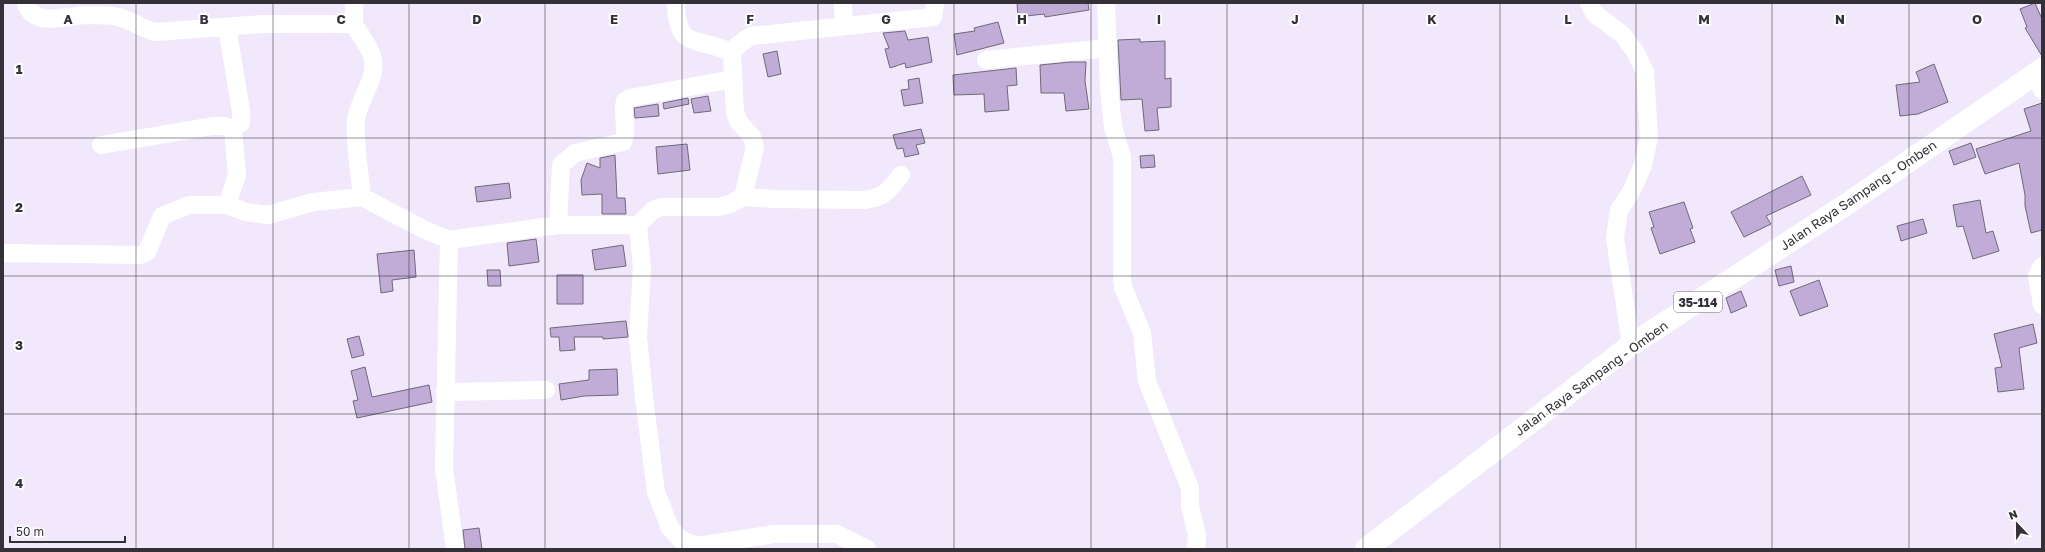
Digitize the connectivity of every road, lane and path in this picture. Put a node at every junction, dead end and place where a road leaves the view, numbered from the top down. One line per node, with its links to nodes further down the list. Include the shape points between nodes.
1 (26, 3): 10 (street, via 32,14 41,18 114,16 131,21 142,29 156,32)
2 (354, 3): 8 (street)
3 (676, 3): 12 (street, via 679,28 684,36)
4 (843, 3): 9 (street)
5 (935, 3): 9 (street, via 933,17)
6 (1106, 3): 11 (street)
7 (1590, 3): 28 (street, via 1594,14 1622,34 1645,72 1649,137 1643,165 1631,192 1619,210 1615,238)
8 (354, 24): 10 (street, via 264,24); 19 (street, via 372,55 373,64 370,82 356,119)
9 (844, 25): 12 (street, via 751,36)
10 (227, 27): 16 (street, via 241,111 241,123)
11 (1107, 48): 13 (street); 33 (street, via 1113,127 1122,157 1123,283 1142,333 1147,381 1190,488 1190,506 1197,535)
12 (732, 53): 15 (street)
13 (986, 60)
14 (2040, 78): 28 (main road, Jalan Raya Sampang - Omben / 35-114)
15 (733, 79): 20 (street, via 738,121 752,137 756,147); 22 (street, via 625,101 625,137 622,142 575,153 562,165)
16 (233, 130): 17 (street, via 224,126 214,126); 21 (street, via 238,175)
17 (101, 145)
18 (901, 175): 20 (street, via 886,194 865,200)
19 (362, 197): 21 (street, via 313,202 268,215); 24 (street)
20 (742, 197): 23 (street, via 718,207 662,207 653,210)
21 (227, 206): 25 (street, via 189,205 162,216 147,252 141,255)
22 (558, 225): 23 (street); 24 (street)
23 (638, 225): 32 (street, via 642,267 638,337 644,398 656,492 670,528 681,540 698,546 774,534 837,534)
24 (449, 240): 30 (street)
25 (3, 253)
26 (2042, 266): 27 (street, via 2037,276)
27 (2042, 306)
28 (1631, 345): 34 (main road, Jalan Raya Sampang - Omben / 35-114)
29 (546, 390): 30 (street)
30 (446, 392): 31 (street, via 444,468)
31 (455, 549)
32 (867, 549)
33 (1196, 549)
34 (1366, 549)

